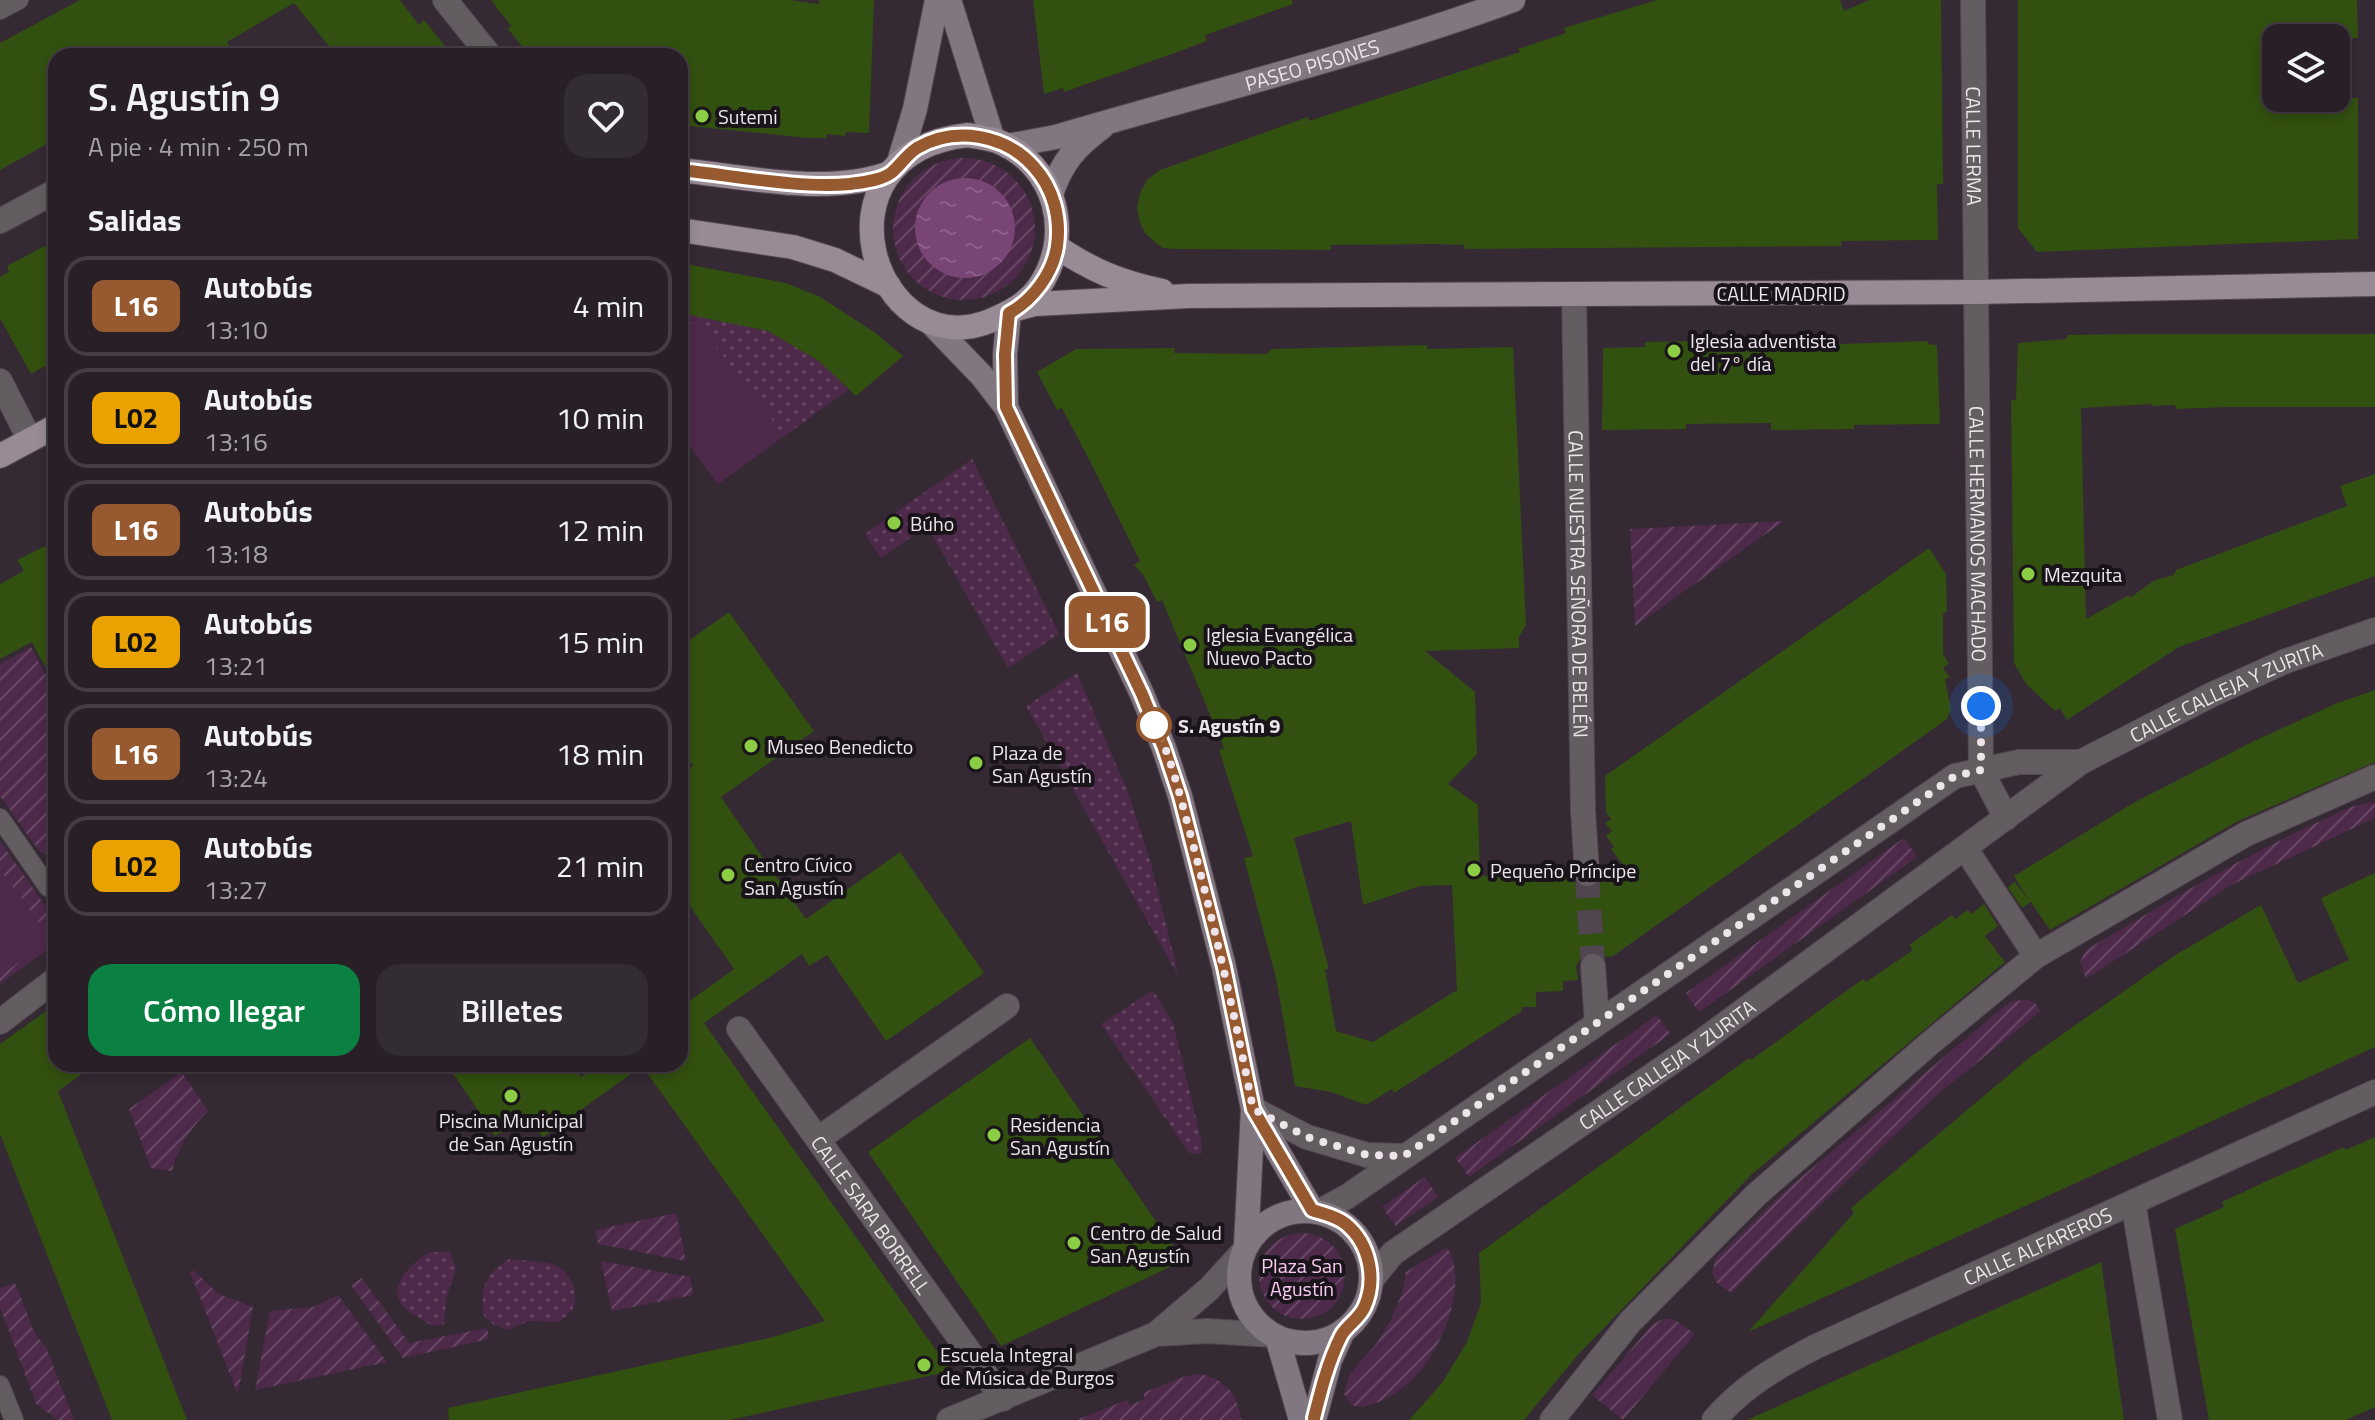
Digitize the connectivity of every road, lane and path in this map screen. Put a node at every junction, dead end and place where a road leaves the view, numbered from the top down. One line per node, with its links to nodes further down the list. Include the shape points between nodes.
1 (19, 0): 7 (lane)
2 (445, 0): 8 (street)
3 (937, 0): 11 (street, via 915,109)
4 (949, 0): 10 (street)
5 (1513, 0): 9 (street, PASEO PISONES, via 1358,52)
6 (1973, 0): 20 (street, CALLE LERMA)
7 (0, 10)
8 (484, 48)
9 (1111, 120): 10 (street, PASEO PISONES, via 1035,142); 13 (street, PASEO PISONES, via 1071,153)
10 (1000, 143): 11 (main road, via 968,135 941,138 917,148); 13 (main road, via 1028,160)
11 (894, 168): 12 (main road, via 866,182 833,186); 19 (main road, via 872,210 870,236)
12 (688, 171)
13 (1051, 194): 17 (main road, via 1058,218)
14 (48, 195): 15 (street)
15 (0, 221)
16 (688, 231): 19 (main road, via 793,247)
17 (1057, 247): 22 (main road, CALLE MADRID, via 1118,281); 23 (main road, via 1035,293)
18 (2375, 284): 20 (main road, CALLE MADRID)
19 (889, 286): 24 (main road, via 901,302)
20 (1976, 292): 21 (main road, CALLE MADRID); 32 (street, CALLE HERMANOS MACHADO)
21 (1574, 294): 22 (main road, CALLE MADRID); 37 (street, CALLE NUESTRA SEÑORA DE BELÉN)
22 (1188, 296): 23 (main road, CALLE MADRID, via 1035,304)
23 (1012, 311): 24 (main road, via 985,323); 26 (street, via 1005,354)
24 (932, 324): 26 (street)
25 (0, 381): 28 (street)
26 (1006, 407): 47 (street, via 1164,748 1224,967)
27 (48, 430): 28 (main road)
28 (30, 440): 29 (main road)
29 (0, 456)
30 (2375, 630): 31 (street, CALLE CALLEJA Y ZURITA, via 2286,661)
31 (2081, 762): 32 (street, CALLE CALLEJA Y ZURITA, via 2019,762); 35 (street, CALLE CALLEJA Y ZURITA)
32 (1981, 770): 35 (street, CALLE HERMANOS MACHADO); 44 (street, CALLE CALLEJA Y ZURITA, via 1955,776)
33 (2375, 777): 39 (street, via 2246,834)
34 (0, 818): 38 (lane)
35 (2006, 818): 36 (street, CALLE CALLEJA Y ZURITA)
36 (1965, 848): 39 (street); 53 (street, CALLE CALLEJA Y ZURITA, via 1698,1044 1393,1253)
37 (1587, 874)
38 (48, 887)
39 (2032, 950): 63 (street, via 1756,1195 1630,1322)
40 (1593, 966): 44 (street)
41 (48, 985): 43 (street)
42 (1007, 1006): 48 (street)
43 (0, 1022)
44 (1597, 1023): 49 (street, CALLE CALLEJA Y ZURITA)
45 (739, 1029): 48 (street, CALLE SARA BORRELL)
46 (2375, 1092): 50 (street, CALLE ALFAREROS)
47 (1253, 1109): 49 (street, via 1307,1137 1367,1155); 51 (street); 52 (street)
48 (818, 1139): 58 (street, CALLE SARA BORRELL)
49 (1404, 1156): 51 (street, CALLE CALLEJA Y ZURITA, via 1348,1196)
50 (2133, 1202): 64 (street, CALLE ALFAREROS, via 1779,1365 1750,1384); 65 (street)
51 (1316, 1211): 52 (street, via 1290,1211 1267,1221); 53 (street, via 1347,1224 1361,1242)
52 (1244, 1249): 55 (street, via 1209,1289); 56 (street, via 1238,1280 1244,1303 1255,1322)
53 (1372, 1279): 54 (street, via 1364,1307)
54 (1343, 1331): 56 (street, via 1308,1344); 62 (street)
55 (1156, 1334): 56 (street); 58 (street)
56 (1275, 1336): 61 (street)
57 (0, 1385): 59 (lane)
58 (1003, 1399): 60 (street)
59 (14, 1420)
60 (949, 1420)
61 (1301, 1420)
62 (1314, 1420)
63 (1552, 1420)
64 (1714, 1420)
65 (2170, 1420)

